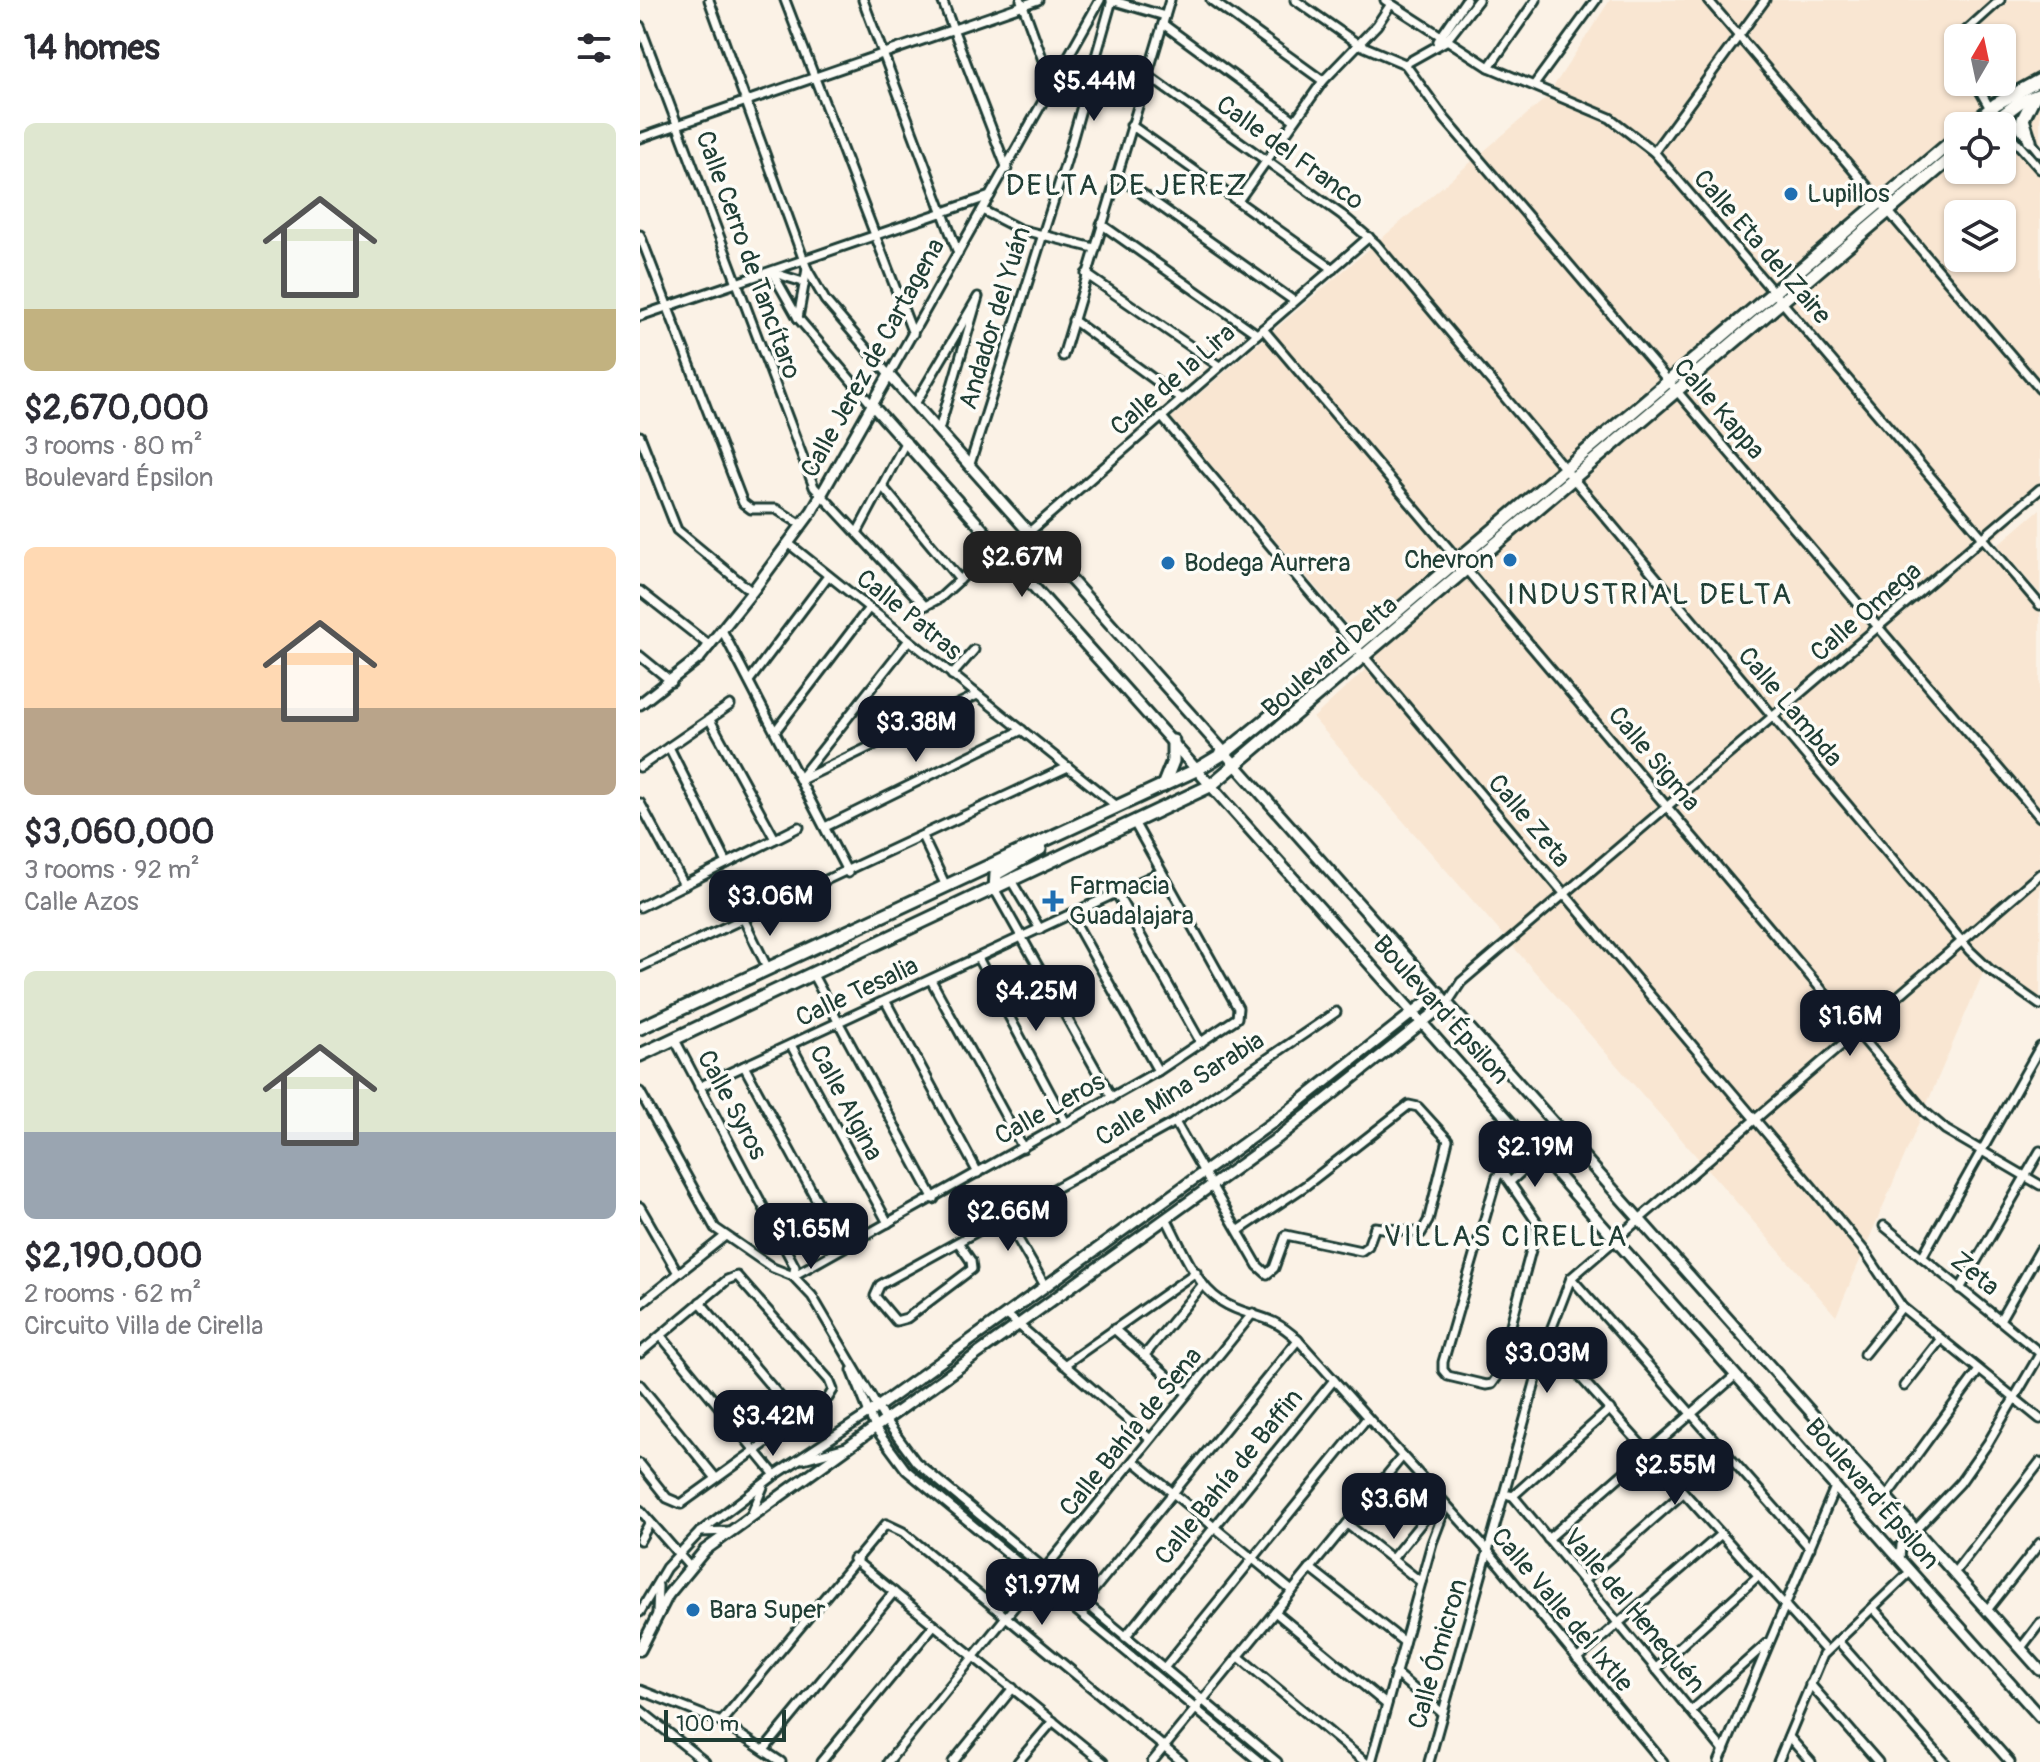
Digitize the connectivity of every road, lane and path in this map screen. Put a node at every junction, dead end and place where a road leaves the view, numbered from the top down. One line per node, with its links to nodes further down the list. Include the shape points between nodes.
1 (709, 0): 39 (street)
2 (785, 0): 33 (street)
3 (863, 0): 29 (street)
4 (942, 0): 25 (street)
5 (1038, 0): 20 (street)
6 (1100, 0): 36 (street, Calle Jerez de Cartagena)
7 (1111, 0): 22 (street); 62 (street, Andador del Yuán)
8 (1170, 0): 22 (street)
9 (1211, 0): 35 (street)
10 (1295, 0): 28 (street)
11 (1407, 0): 21 (street)
12 (1466, 0): 27 (street)
13 (1478, 0): 27 (street)
14 (1536, 0): 31 (street)
15 (1596, 0): 37 (street)
16 (1708, 0): 26 (street)
17 (1765, 0): 26 (street)
18 (2000, 0): 23 (street)
19 (1388, 2): 21 (street, Calle Eta del Zaire); 28 (street)
20 (1022, 3): 25 (street); 36 (street)
21 (1400, 10): 27 (street, Calle Eta del Zaire)
22 (1164, 20): 32 (street); 41 (street)
23 (1973, 24)
24 (640, 26): 42 (street, Calle Cerro de Tancítaro)
25 (953, 28): 29 (street); 51 (street)
26 (1739, 35): 47 (street); 56 (street)
27 (1440, 42): 30 (street); 31 (street, Calle Eta del Zaire)
28 (1358, 44): 30 (street); 35 (street)
29 (882, 52): 33 (street); 58 (street)
30 (1405, 64): 84 (street, Calle Kappa, via 1445,119)
31 (1489, 67): 37 (street, Calle Eta del Zaire)
32 (1147, 75): 43 (street); 49 (street, Calle del Franco)
33 (815, 77): 39 (street); 61 (street)
34 (2040, 80): 40 (main road)
35 (1323, 81): 41 (street)
36 (1052, 85): 51 (street, Calle Jerez de Cartagena)
37 (1534, 85): 47 (street, Calle Eta del Zaire, via 1610,118)
38 (2040, 94): 40 (main road); 45 (main road, via 2024,113)
39 (747, 100): 42 (street); 66 (street)
40 (1994, 111): 45 (street); 52 (street)
41 (1294, 120): 49 (street)
42 (679, 125): 44 (street); 71 (street, Calle Cerro de Tancítaro)
43 (1131, 125): 53 (street); 55 (street)
44 (640, 138)
45 (2030, 141): 48 (street)
46 (1944, 149): 56 (main road, Boulevard Delta)
47 (1654, 152): 73 (street, Calle Eta del Zaire)
48 (2040, 153)
49 (1266, 159): 55 (street); 63 (street, Calle del Franco)
50 (1944, 162): 56 (main road, Boulevard Delta)
51 (1007, 169): 54 (street, Calle Jerez de Cartagena)
52 (2040, 169)
53 (1116, 175): 59 (street); 74 (street)
54 (990, 196): 57 (street, Calle Jerez de Cartagena); 58 (street)
55 (1238, 201): 68 (street)
56 (1883, 208): 73 (main road, Boulevard Delta); 85 (street)
57 (982, 210): 62 (street); 65 (street, Calle Jerez de Cartagena)
58 (943, 214): 61 (street); 65 (street)
59 (1101, 224): 64 (street); 79 (street, Calle Sigma)
60 (640, 235): 75 (street)
61 (875, 236): 66 (street); 80 (street)
62 (1042, 236): 64 (street); 93 (street, Andador del Yuán)
63 (1369, 237): 68 (street, Calle de la Lira); 94 (street, Calle Lambda)
64 (1094, 248): 70 (street)
65 (958, 253): 80 (street, Calle Jerez de Cartagena)
66 (806, 260): 67 (street); 69 (street)
67 (807, 269): 72 (street); 83 (street, via 825,300)
68 (1333, 269): 74 (street, Calle de la Lira)
69 (772, 272): 71 (street); 72 (street); 77 (street)
70 (1086, 274): 78 (street); 82 (street)
71 (738, 282): 75 (street); 98 (street, Calle Cerro de Tancítaro, via 811,480)
72 (803, 282): 77 (street)
73 (1779, 296): 84 (main road, Boulevard Delta); 102 (street, Calle Eta del Zaire)
74 (1294, 301): 79 (street, Calle de la Lira)
75 (666, 306): 76 (street); 99 (street, via 743,503 751,509 776,509)
76 (640, 316)
77 (798, 318): 88 (street)
78 (1073, 320): 81 (street); 86 (street)
79 (1260, 331): 82 (street, Calle de la Lira); 105 (street, Calle Sigma)
80 (913, 334): 83 (street, Calle Jerez de Cartagena)
81 (1063, 356)
82 (1219, 366): 86 (street, Calle de la Lira)
83 (889, 375): 87 (street, Boulevard Épsilon); 88 (street, Calle Jerez de Cartagena)
84 (1673, 387): 94 (main road, Boulevard Delta); 95 (main road, Boulevard Delta); 113 (street, Calle Kappa)
85 (2040, 389)
86 (1181, 399): 89 (street, Calle de la Lira)
87 (915, 404): 90 (street, Boulevard Épsilon); 90 (street, via 978,297)
88 (872, 405): 92 (street, Boulevard Épsilon); 98 (street, Calle Jerez de Cartagena)
89 (1161, 416): 101 (street, Calle de la Lira); 117 (street, Calle Zeta)
90 (939, 430): 93 (street, Boulevard Épsilon)
91 (640, 436): 109 (street, via 677,530)
92 (906, 441): 96 (street); 104 (street, Boulevard Épsilon)
93 (970, 464): 101 (street, Boulevard Épsilon)
94 (1564, 471): 95 (street, Calle Lambda); 105 (main road, Boulevard Delta)
95 (1573, 480): 105 (main road, Boulevard Delta); 127 (street, Calle Lambda)
96 (882, 486): 100 (street); 107 (street)
97 (2040, 489): 102 (street, Calle Omega)
98 (822, 495): 99 (street, Calle Jerez de Cartagena); 100 (street, Calle Cerro de Tancítaro)
99 (802, 525): 103 (street, Calle Jerez de Cartagena)
100 (858, 531): 111 (street, Calle Cerro de Tancítaro)
101 (1028, 532): 104 (street, Calle de la Lira); 133 (street, Boulevard Épsilon)
102 (1984, 538): 110 (street, Calle Eta del Zaire); 113 (street, Calle Omega)
103 (788, 543): 106 (street, Calle Patras); 109 (street, Calle Jerez de Cartagena)
104 (1000, 550): 107 (street, Calle de la Lira); 131 (street, Boulevard Épsilon)
105 (1464, 564): 117 (main road, Boulevard Delta); 120 (main road, Boulevard Delta); 142 (street, Calle Sigma)
106 (828, 576): 112 (street, Calle Patras); 122 (street)
107 (960, 580): 111 (street, Calle de la Lira)
108 (640, 591): 116 (street)
109 (752, 592): 114 (street, Calle Jerez de Cartagena)
110 (2040, 605)
111 (925, 606)
112 (869, 608): 115 (street, Calle Patras); 129 (street)
113 (1879, 626): 127 (street, Calle Omega); 144 (street, Calle Kappa)
114 (722, 630): 116 (street, Calle Jerez de Cartagena); 122 (street)
115 (909, 640): 121 (street, Calle Patras); 138 (street)
116 (710, 646): 123 (street, Calle Jerez de Cartagena)
117 (1355, 647): 120 (street, Calle Zeta); 133 (main road, Boulevard Delta)
118 (974, 650): 121 (street)
119 (640, 656): 123 (street)
120 (1364, 658): 134 (main road, Boulevard Delta); 160 (street, Calle Zeta)
121 (952, 675): 124 (street, Calle Patras)
122 (749, 681): 129 (street)
123 (672, 682): 125 (street, Calle Jerez de Cartagena)
124 (977, 695): 130 (street, Calle Patras); 138 (street)
125 (640, 704)
126 (730, 705): 128 (street)
127 (1773, 718): 142 (street, Calle Omega); 166 (street, Calle Lambda)
128 (710, 720): 132 (street); 150 (street)
129 (776, 730): 138 (street)
130 (1022, 730): 136 (street, Calle Patras); 147 (street)
131 (1173, 741): 137 (street, Boulevard Épsilon); 139 (main road, via 1173,761)
132 (669, 747): 135 (street); 151 (street)
133 (1226, 752): 134 (street, Boulevard Épsilon); 137 (main road, Boulevard Delta)
134 (1238, 766): 140 (main road, Boulevard Delta); 173 (street, Boulevard Épsilon)
135 (640, 767)
136 (1068, 767): 143 (street, Calle Patras); 148 (street)
137 (1196, 770): 139 (main road, Boulevard Delta); 140 (street, Boulevard Épsilon)
138 (800, 779): 147 (street)
139 (1163, 786): 143 (main road, Boulevard Delta)
140 (1210, 786): 145 (main road, Boulevard Delta); 177 (street, Boulevard Épsilon)
141 (640, 803): 156 (street)
142 (1668, 806): 160 (street, Calle Omega); 182 (street, Calle Sigma)
143 (1118, 807): 149 (main road, Boulevard Delta)
144 (2040, 817)
145 (1135, 824): 152 (street); 155 (main road, Boulevard Delta)
146 (799, 827): 150 (street)
147 (825, 827): 153 (street)
148 (922, 836): 153 (street); 157 (street)
149 (1052, 838): 157 (main road, Boulevard Delta); 158 (main road, via 1002,869 994,880)
150 (775, 839): 151 (street)
151 (727, 863): 156 (street)
152 (1161, 872): 159 (street, Calle Tesalia); 184 (street, Calle Leros, via 1238,1008 1238,1016)
153 (848, 873): 163 (street)
154 (2040, 874): 166 (street, Calle Ómicron)
155 (1012, 882): 158 (main road, Boulevard Delta); 164 (street)
156 (684, 885): 161 (street)
157 (946, 886): 169 (main road, Boulevard Delta)
158 (995, 890): 165 (street); 170 (main road, Boulevard Delta)
159 (1117, 894): 162 (street, Calle Tesalia); 184 (street)
160 (1565, 894): 172 (street, Calle Omega); 193 (street, Calle Zeta)
161 (640, 907)
162 (1071, 915): 164 (street, Calle Tesalia); 189 (street)
163 (744, 920): 168 (street); 169 (street)
164 (1040, 929): 165 (street, Calle Tesalia)
165 (1021, 938): 167 (street, Calle Tesalia); 192 (street)
166 (1961, 940): 176 (street, Calle Lambda, via 1989,969); 182 (street, Calle Ómicron)
167 (978, 958): 171 (street, Calle Tesalia); 195 (street)
168 (640, 967)
169 (768, 969): 181 (main road, Boulevard Delta)
170 (813, 975): 180 (street); 183 (main road, Boulevard Delta)
171 (931, 980): 174 (street, Calle Tesalia); 197 (street)
172 (1461, 982): 173 (street, Calle Omega); 175 (street, Calle Omega)
173 (1439, 992): 175 (street, Boulevard Épsilon); 177 (street)
174 (886, 1002): 180 (street, Calle Tesalia); 203 (street)
175 (1448, 1002): 179 (street); 212 (street, Boulevard Épsilon)
176 (2040, 1005)
177 (1412, 1009): 179 (street, Boulevard Épsilon); 202 (street, via 1292,1108)
178 (1336, 1012): 194 (street, Calle Mina Sarabia)
179 (1423, 1021): 196 (street, Boulevard Épsilon); 207 (street, via 1315,1110)
180 (837, 1024): 185 (street, Calle Tesalia); 208 (street)
181 (640, 1028)
182 (1858, 1031): 193 (street, Calle Ómicron); 199 (street, Calle Sigma, via 1935,1122)
183 (674, 1038): 187 (main road, Boulevard Delta); 190 (street, Calle Syros)
184 (1201, 1043): 189 (street, Calle Leros)
185 (791, 1045): 188 (street, Calle Tesalia); 213 (street, Calle Algina)
186 (2040, 1047): 199 (street)
187 (640, 1055)
188 (744, 1066): 190 (street, Calle Tesalia); 219 (street)
189 (1158, 1071): 192 (street, Calle Leros)
190 (699, 1087): 224 (street, Calle Syros, via 795,1267)
191 (640, 1092): 216 (street)
192 (1112, 1098): 195 (street, Calle Leros)
193 (1756, 1121): 212 (street, Calle Ómicron); 231 (street, Calle Zeta, via 1866,1253)
194 (1175, 1122): 202 (street); 210 (street, Calle Mina Sarabia)
195 (1066, 1123): 197 (street, Calle Leros)
196 (1529, 1143): 200 (street, Boulevard Épsilon); 201 (street)
197 (1023, 1148): 203 (street, Calle Leros)
198 (2040, 1151): 204 (street)
199 (1983, 1152): 204 (street, Calle Sigma); 221 (street)
200 (1540, 1155): 205 (street); 218 (street, Boulevard Épsilon)
201 (1501, 1170): 205 (street); 205 (street, via 1443,1367 1448,1376 1486,1385 1497,1377 1538,1228 1535,1215)
202 (1203, 1172): 207 (street); 226 (street)
203 (978, 1173): 208 (street, Calle Leros)
204 (2025, 1177): 206 (street, Calle Sigma); 228 (street)
205 (1510, 1182)
206 (2040, 1185)
207 (1210, 1186): 211 (street); 215 (street)
208 (934, 1199): 213 (street, Calle Leros)
209 (640, 1207): 223 (street)
210 (1004, 1215): 217 (street, Calle Mina Sarabia); 226 (street)
211 (1166, 1218): 222 (street, Calle Valle del Ixtle); 235 (street)
212 (1639, 1218): 218 (street, Calle Ómicron); 280 (street, Boulevard Épsilon)
213 (888, 1223): 219 (street, Calle Leros)
214 (1884, 1226): 221 (street, Zeta)
215 (1238, 1231): 215 (street, via 1267,1274 1286,1235 1361,1251 1375,1227 1421,1233 1448,1140 1418,1107 1409,1105)
216 (724, 1237): 223 (street); 224 (street)
217 (958, 1242): 217 (street, Calle Mina Sarabia, via 877,1287 875,1296 896,1321 972,1269)
218 (1615, 1242): 225 (street, Calle Ómicron); 248 (street, Boulevard Épsilon)
219 (842, 1247): 224 (street, Calle Leros)
220 (2040, 1250): 234 (street)
221 (1922, 1257): 228 (street, Zeta)
222 (1196, 1272): 227 (street, Calle Valle del Ixtle); 236 (street)
223 (678, 1273): 230 (street)
224 (793, 1276): 244 (street, via 820,1307)
225 (1571, 1278): 239 (street, Calle Ómicron); 257 (street)
226 (1044, 1284): 233 (street)
227 (1203, 1284): 232 (street, Calle Valle del Ixtle, via 1218,1300); 245 (street)
228 (1960, 1289): 234 (street, Zeta)
229 (700, 1302): 237 (street); 258 (street); 258 (street, via 737,1276 829,1380 833,1390 828,1398)
230 (640, 1304)
231 (1902, 1307): 240 (street, Calle Zeta); 243 (street)
232 (1253, 1313): 238 (street, Calle Valle del Ixtle, via 1276,1320); 252 (street, Calle Bahía de Sena)
233 (1006, 1314): 235 (street); 254 (street)
234 (2000, 1320): 242 (street, Zeta)
235 (1017, 1325): 246 (street); 261 (street)
236 (1114, 1329): 245 (street); 246 (street)
237 (661, 1336): 241 (street); 265 (street)
238 (1298, 1340): 249 (street, Calle Valle del Ixtle); 276 (street)
239 (1547, 1340): 255 (street); 278 (street, Calle Ómicron)
240 (1940, 1340): 247 (street, Calle Zeta); 251 (street)
241 (640, 1353)
242 (2040, 1353): 253 (street)
243 (1864, 1354)
244 (847, 1356): 254 (street); 256 (street)
245 (1144, 1356): 252 (street)
246 (1064, 1365): 263 (street)
247 (1979, 1370): 253 (street, Calle Zeta); 280 (street)
248 (1736, 1375): 257 (street); 275 (street, Boulevard Épsilon)
249 (1334, 1380): 259 (street, Calle Valle del Ixtle); 286 (street, Calle Bahía de Baffin)
250 (640, 1385): 273 (street)
251 (1904, 1386)
252 (1187, 1393): 263 (street, Calle Bahía de Sena)
253 (2013, 1398): 260 (street, Calle Zeta); 288 (street, via 1966,1475)
254 (878, 1406): 256 (street); 261 (street)
255 (1610, 1409): 266 (street); 279 (street)
256 (868, 1414): 262 (street); 269 (street)
257 (1691, 1415): 266 (street); 294 (street)
258 (798, 1418): 265 (street)
259 (1367, 1418): 267 (street, Calle Valle del Ixtle); 297 (street)
260 (2040, 1419)
261 (885, 1420): 262 (street); 303 (street, via 929,1474)
262 (875, 1428): 264 (street); 307 (street, via 918,1481)
263 (1150, 1439): 268 (street, Calle Bahía de Sena)
264 (847, 1447): 269 (street); 283 (street)
265 (756, 1448): 272 (street); 273 (street)
266 (1648, 1451): 277 (street); 291 (street)
267 (1401, 1458): 281 (street, Calle Valle del Ixtle); 285 (street)
268 (1134, 1461): 276 (street); 303 (street, Calle Bahía de Sena)
269 (795, 1462): 272 (street)
270 (2040, 1462): 305 (street)
271 (640, 1464): 273 (street, via 677,1504)
272 (775, 1475): 274 (street)
273 (715, 1477)
274 (768, 1481): 283 (street); 289 (street)
275 (1835, 1487): 294 (street); 300 (street, Boulevard Épsilon)
276 (1172, 1492): 286 (street); 313 (street)
277 (1683, 1493): 290 (street); 309 (street)
278 (1503, 1495): 279 (street); 295 (street, Calle Ómicron)
279 (1513, 1496): 291 (street, Valle del Henequén)
280 (1886, 1497): 288 (street, Boulevard Épsilon)
281 (1443, 1503): 295 (street, Calle Valle del Ixtle); 299 (street); 310 (street)
282 (640, 1510): 284 (street)
283 (750, 1518): 287 (street)
284 (650, 1522): 292 (street); 296 (street)
285 (1347, 1524): 299 (street); 302 (street)
286 (1214, 1525): 297 (street); 324 (street, Calle Bahía de Baffin)
287 (730, 1531): 289 (street); 301 (street)
288 (1916, 1531): 300 (street, via 1901,1545); 305 (street, Boulevard Épsilon)
289 (700, 1532): 296 (street)
290 (1720, 1535): 306 (street); 323 (street)
291 (1548, 1539): 309 (street, Valle del Henequén)
292 (640, 1540)
293 (2040, 1543): 316 (street)
294 (1810, 1548): 314 (street)
295 (1488, 1551): 333 (street, Calle Valle del Ixtle); 346 (street, Calle Ómicron)
296 (677, 1553): 301 (street); 308 (street)
297 (1253, 1557): 311 (street); 334 (street)
298 (853, 1559): 312 (street); 320 (street, via 882,1527 891,1525); 349 (street)
299 (1392, 1559): 310 (street)
300 (1900, 1561): 304 (street, Boulevard Épsilon)
301 (689, 1566): 319 (street)
302 (1310, 1568): 311 (street); 327 (street)
303 (1044, 1570): 307 (street, Calle Bahía de Sena); 313 (street)
304 (1910, 1572): 315 (street); 347 (street, Boulevard Épsilon)
305 (1954, 1573): 316 (street, Boulevard Épsilon)
306 (1758, 1576): 314 (street); 335 (street)
307 (1037, 1579): 320 (street, Calle Bahía de Sena); 343 (street)
308 (659, 1580): 317 (street); 319 (street)
309 (1583, 1581): 323 (street, Valle del Henequén)
310 (1421, 1582): 327 (street)
311 (1292, 1591): 318 (street)
312 (894, 1592): 322 (street); 352 (street)
313 (1084, 1602): 324 (street)
314 (1786, 1608): 325 (street); 330 (street)
315 (1873, 1608): 326 (street); 376 (street)
316 (1987, 1610): 328 (street, Boulevard Épsilon)
317 (640, 1612)
318 (1275, 1612): 331 (street); 342 (street)
319 (657, 1616): 329 (street)
320 (1006, 1617): 332 (street, Calle Bahía de Sena); 351 (street)
321 (2040, 1623): 328 (street)
322 (934, 1625): 332 (street); 357 (street)
323 (1619, 1625): 333 (street); 335 (street, Valle del Henequén)
324 (1125, 1637): 334 (street)
325 (1771, 1639): 345 (street); 353 (street)
326 (1838, 1641): 330 (street); 375 (street)
327 (1404, 1642): 337 (street)
328 (2021, 1648): 336 (street, Boulevard Épsilon)
329 (640, 1650)
330 (1826, 1651): 338 (street)
331 (1238, 1656): 341 (street); 367 (street)
332 (974, 1657): 339 (street); 358 (street, Calle Bahía de Sena)
333 (1577, 1659): 370 (street, Calle Valle del Ixtle)
334 (1164, 1668): 341 (street)
335 (1655, 1669): 345 (street, Valle del Henequén)
336 (2040, 1670)
337 (1395, 1673): 342 (street); 346 (street)
338 (1810, 1684): 350 (street); 374 (street)
339 (1013, 1688): 348 (street); 359 (street)
340 (640, 1690): 349 (street)
341 (1201, 1701): 343 (street); 366 (street)
342 (1386, 1704): 368 (street)
343 (1195, 1708): 351 (street); 365 (street)
344 (640, 1710): 355 (street)
345 (1691, 1711): 353 (street, Valle del Henequén)
346 (1441, 1712): 369 (street, Calle Ómicron)
347 (2040, 1717)
348 (1053, 1721): 354 (street); 360 (street)
349 (721, 1722): 352 (street)
350 (1789, 1737): 372 (street); 373 (street)
351 (1165, 1747): 363 (street); 364 (street)
352 (764, 1750): 356 (street)
353 (1724, 1751): 371 (street)
354 (1091, 1753): 361 (street); 362 (street)
355 (705, 1762)
356 (781, 1762)
357 (821, 1762)
358 (888, 1762)
359 (953, 1762)
360 (1018, 1762)
361 (1084, 1762)
362 (1103, 1762)
363 (1152, 1762)
364 (1182, 1762)
365 (1260, 1762)
366 (1277, 1762)
367 (1365, 1762)
368 (1371, 1762)
369 (1429, 1762)
370 (1663, 1762)
371 (1719, 1762)
372 (1778, 1762)
373 (1811, 1762)
374 (1878, 1762)
375 (1945, 1762)
376 (2010, 1762)

